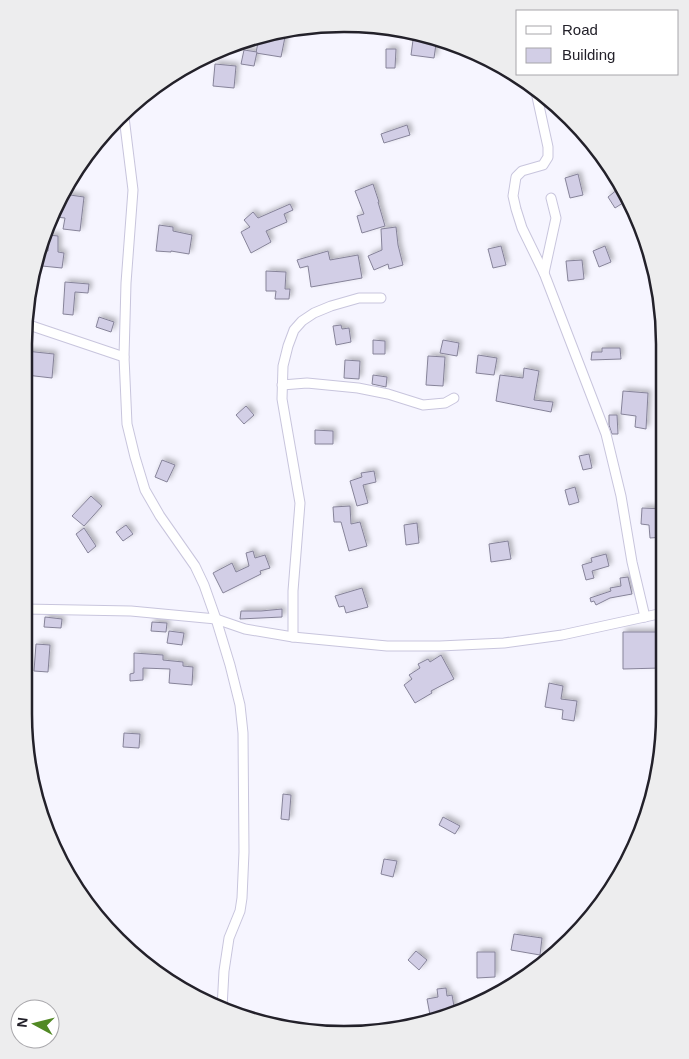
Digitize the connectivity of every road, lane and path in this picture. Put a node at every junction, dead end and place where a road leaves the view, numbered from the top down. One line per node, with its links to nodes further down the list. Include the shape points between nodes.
1 (538, 100): 4 (street, via 548,157 543,165 522,171 516,177 514,196 522,228)
2 (125, 123): 7 (street, via 133,190)
3 (551, 198): 4 (street, via 556,218)
4 (544, 272): 12 (street, via 606,434)
5 (381, 298): 8 (street, via 359,298 340,303 302,321 294,330 288,346)
6 (33, 326): 7 (street)
7 (124, 357): 13 (street, via 127,424 145,490 195,566)
8 (282, 386): 9 (street, via 307,383 358,388 423,405); 14 (street, via 300,502)
9 (454, 398)
10 (32, 609): 13 (street, via 131,611)
11 (656, 615): 12 (street)
12 (645, 617): 14 (street, via 562,635 504,643 387,646)
13 (216, 618): 14 (street, via 245,629); 15 (street, via 240,706 244,757 242,898 230,938)
14 (293, 637)
15 (222, 1002)

